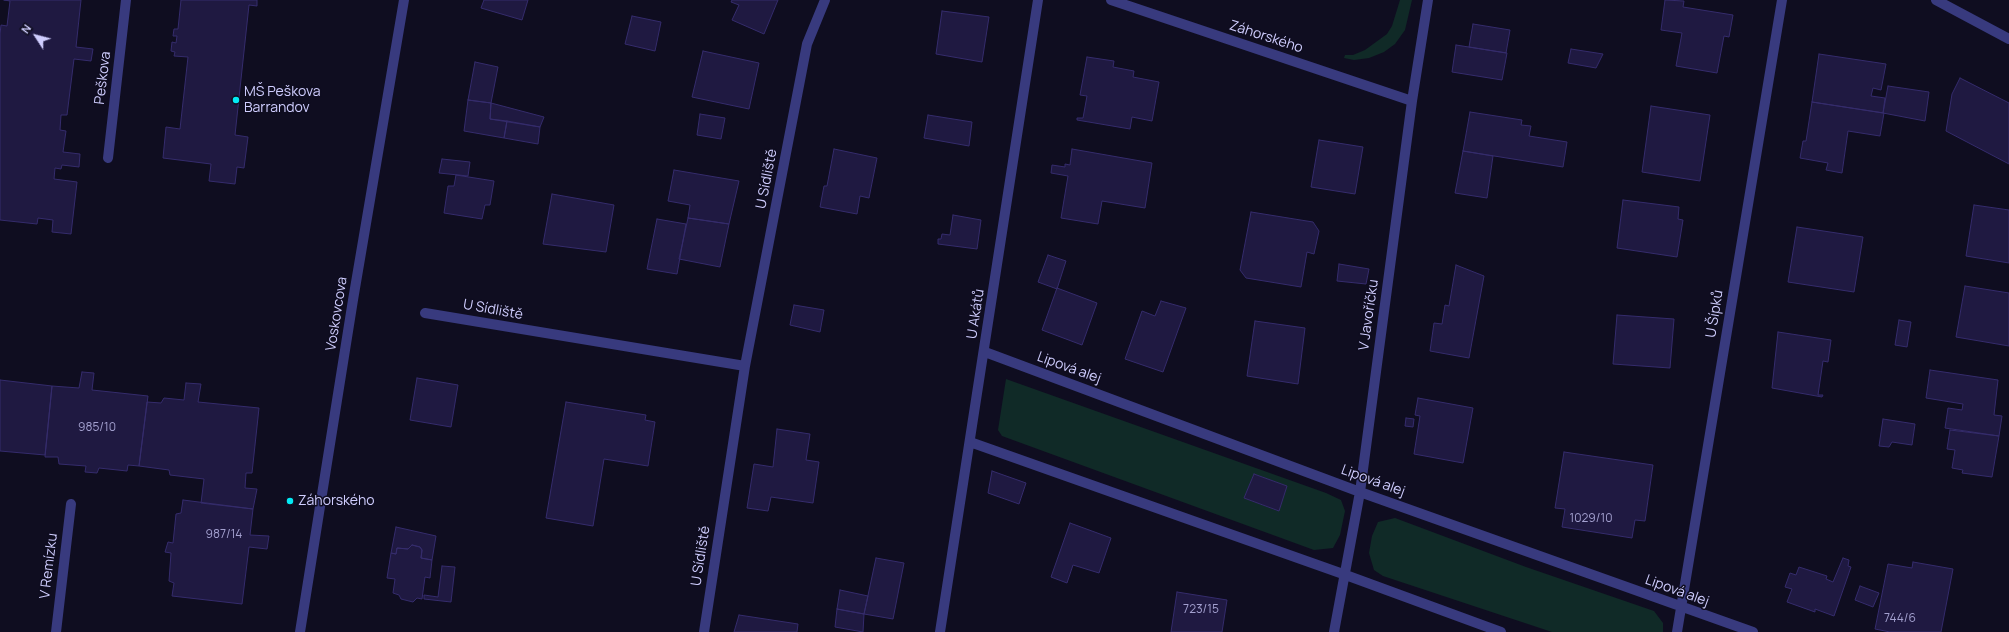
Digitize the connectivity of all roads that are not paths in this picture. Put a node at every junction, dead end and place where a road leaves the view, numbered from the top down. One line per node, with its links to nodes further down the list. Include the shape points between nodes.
1 (126, 0): 11 (street, Peškova)
2 (404, 0): 21 (street, Voskovcova)
3 (825, 0): 14 (street, U Sídliště, via 807,44)
4 (1038, 0): 13 (street, U Akátů)
5 (1111, 0): 10 (street, Záhorského)
6 (1428, 0): 10 (street, V Javoříčku)
7 (1782, 0): 19 (street, U Šípků)
8 (1936, 0): 9 (street)
9 (2009, 38)
10 (1412, 101): 16 (street, V Javoříčku)
11 (108, 158)
12 (425, 312): 14 (street, U Sídliště)
13 (985, 352): 15 (street, U Akátů); 16 (street, Lipová alej)
14 (745, 366): 22 (street, U Sídliště)
15 (970, 442): 18 (street); 23 (street, U Akátů)
16 (1360, 492): 18 (street, V Javoříčku); 19 (street, Lipová alej)
17 (71, 504): 20 (street, V Remízku)
18 (1343, 574): 24 (street, V Javoříčku); 25 (street)
19 (1681, 607): 26 (street, U Šípků); 27 (street, Lipová alej)
20 (56, 632)
21 (300, 632)
22 (704, 632)
23 (940, 632)
24 (1334, 632)
25 (1501, 632)
26 (1677, 632)
27 (1753, 632)

